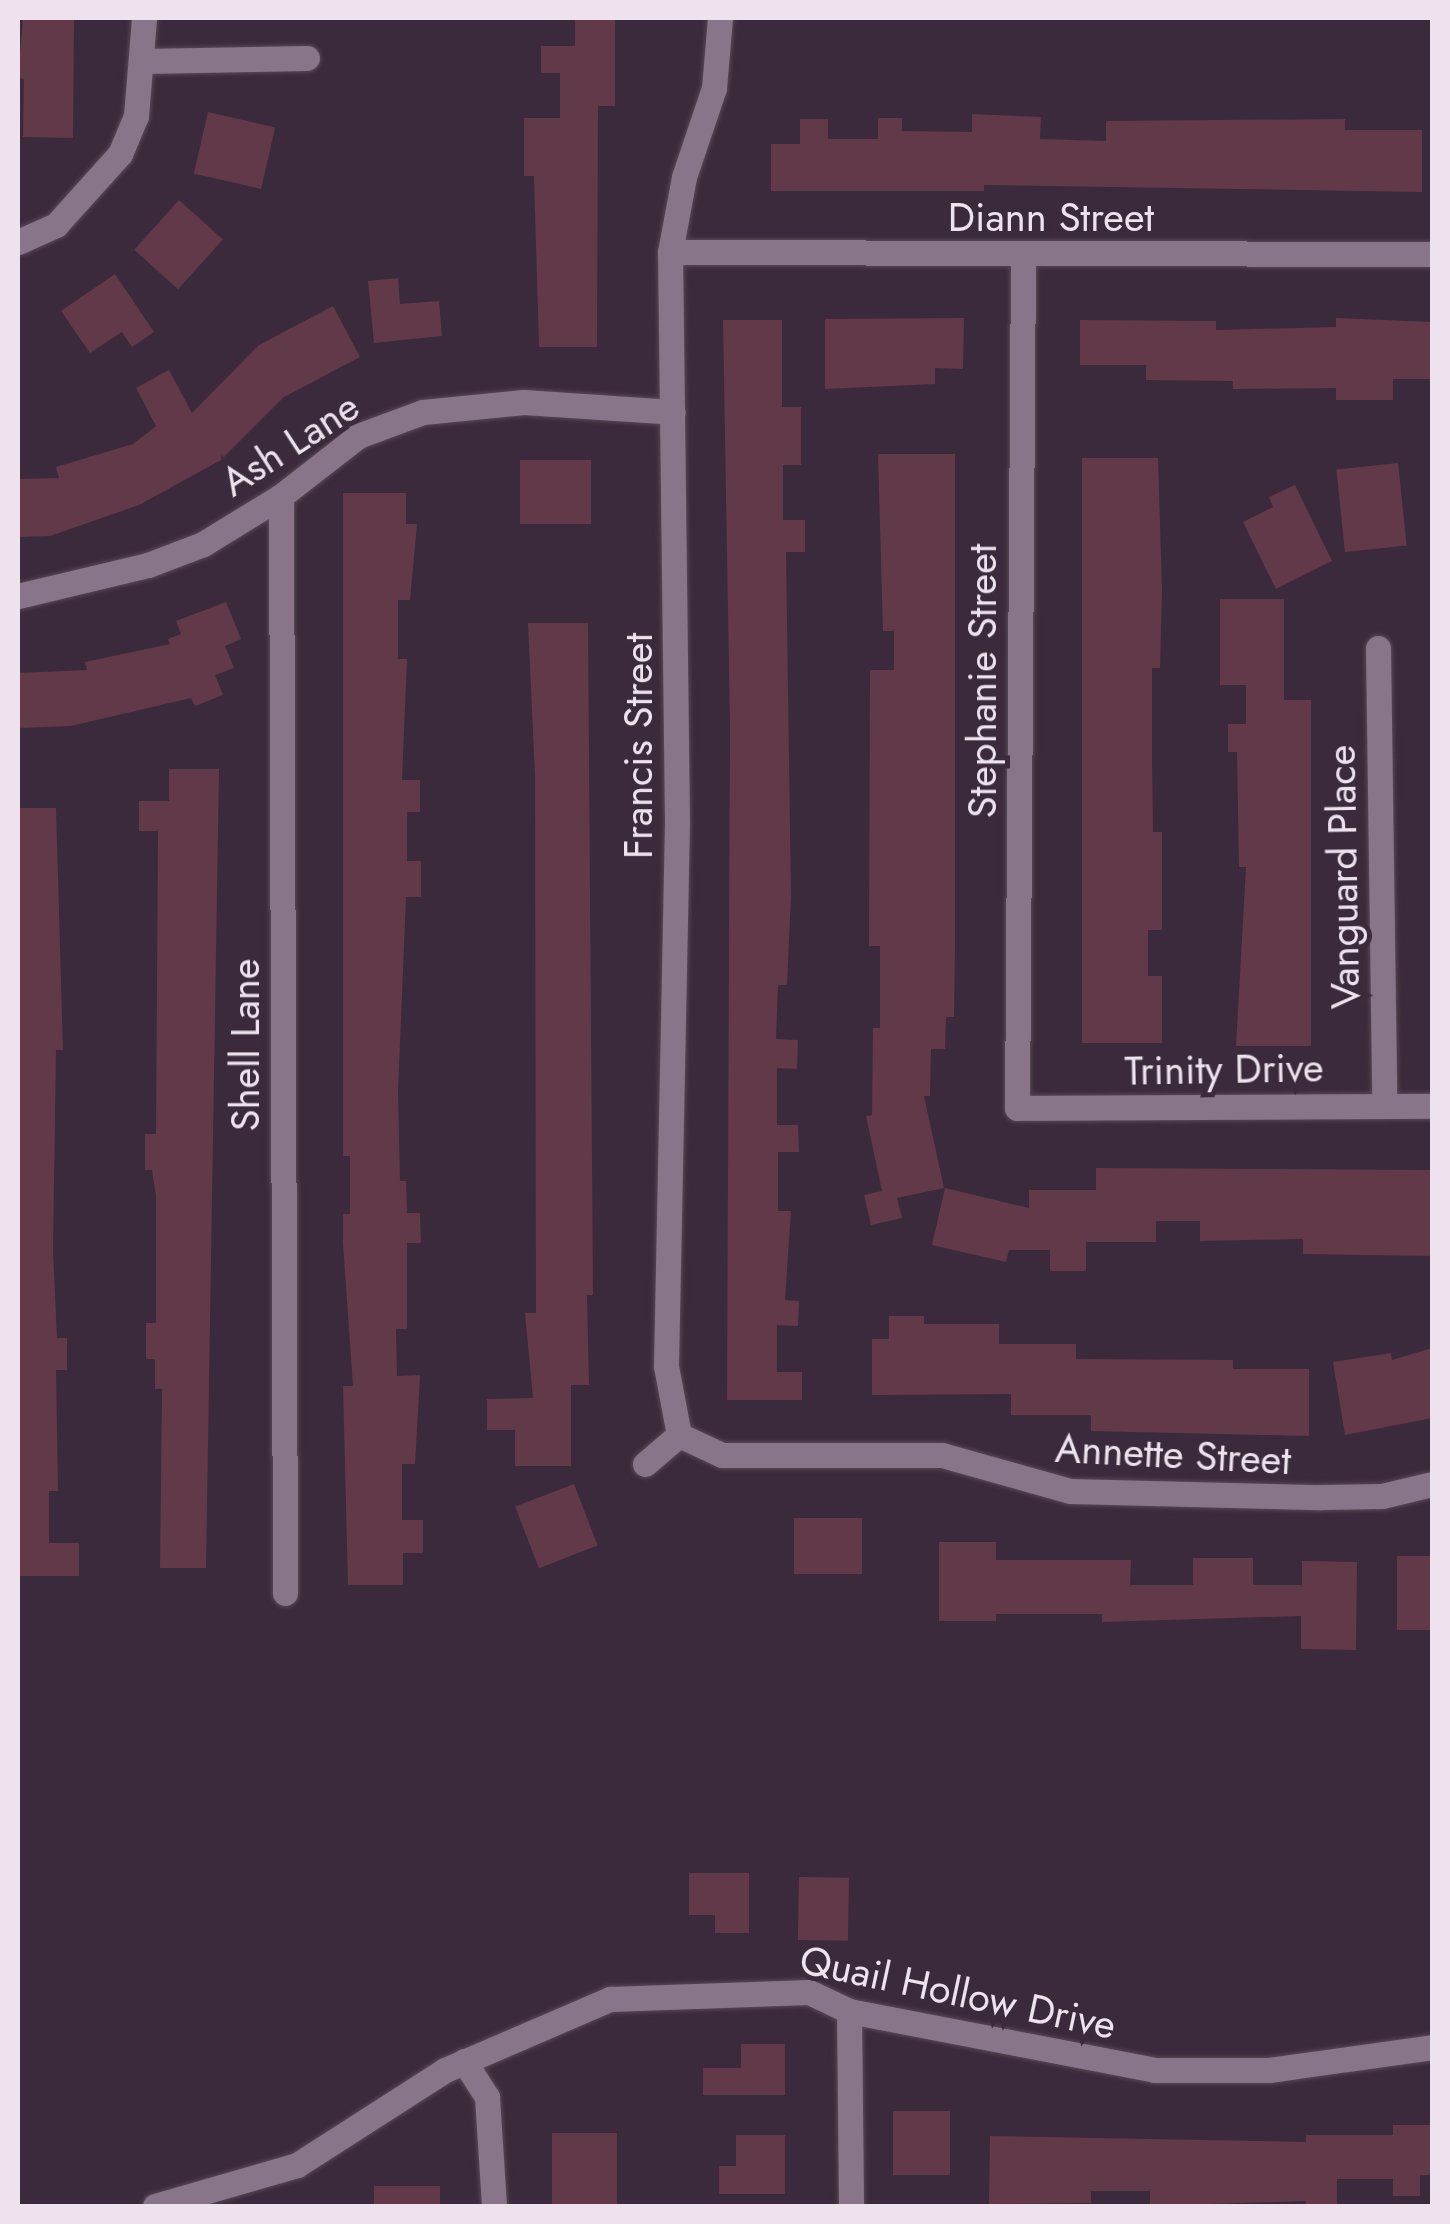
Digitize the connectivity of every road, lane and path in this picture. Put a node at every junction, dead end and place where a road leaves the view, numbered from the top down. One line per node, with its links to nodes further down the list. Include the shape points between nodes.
1 (144, 18): 4 (street)
2 (720, 18): 6 (street, Francis Street, via 714,88 684,177)
3 (307, 58): 4 (street)
4 (144, 61): 5 (street, via 136,116 120,154 56,225)
5 (18, 242)
6 (670, 252): 8 (street, Diann Street); 9 (street, Francis Street)
7 (1432, 254): 8 (street, Diann Street)
8 (1023, 255): 15 (street, Stephanie Street)
9 (673, 412): 10 (street, Ash Lane, via 524,402 422,412 358,436); 16 (street, Francis Street, via 677,821 666,1366)
10 (281, 496): 11 (street, Ash Lane, via 184,551); 19 (street, Shell Lane)
11 (18, 596)
12 (1378, 648): 13 (street, Vanguard Place)
13 (1384, 1105): 14 (street, Trinity Drive); 15 (street, Trinity Drive)
14 (1432, 1106)
15 (1017, 1108)
16 (678, 1436): 17 (street); 18 (street, Annette Street, via 722,1455 942,1455 1070,1491 1320,1498 1382,1496)
17 (646, 1464)
18 (1432, 1484)
19 (285, 1593)
20 (849, 2011): 21 (street, Quail Hollow Drive, via 1154,2070 1269,2070); 22 (street, Quail Hollow Drive, via 808,1992 610,1999); 25 (street)
21 (1432, 2047)
22 (464, 2061): 23 (street, Quail Hollow Drive, via 297,2165); 24 (street, via 487,2097)
23 (165, 2205)
24 (494, 2206)
25 (851, 2206)

